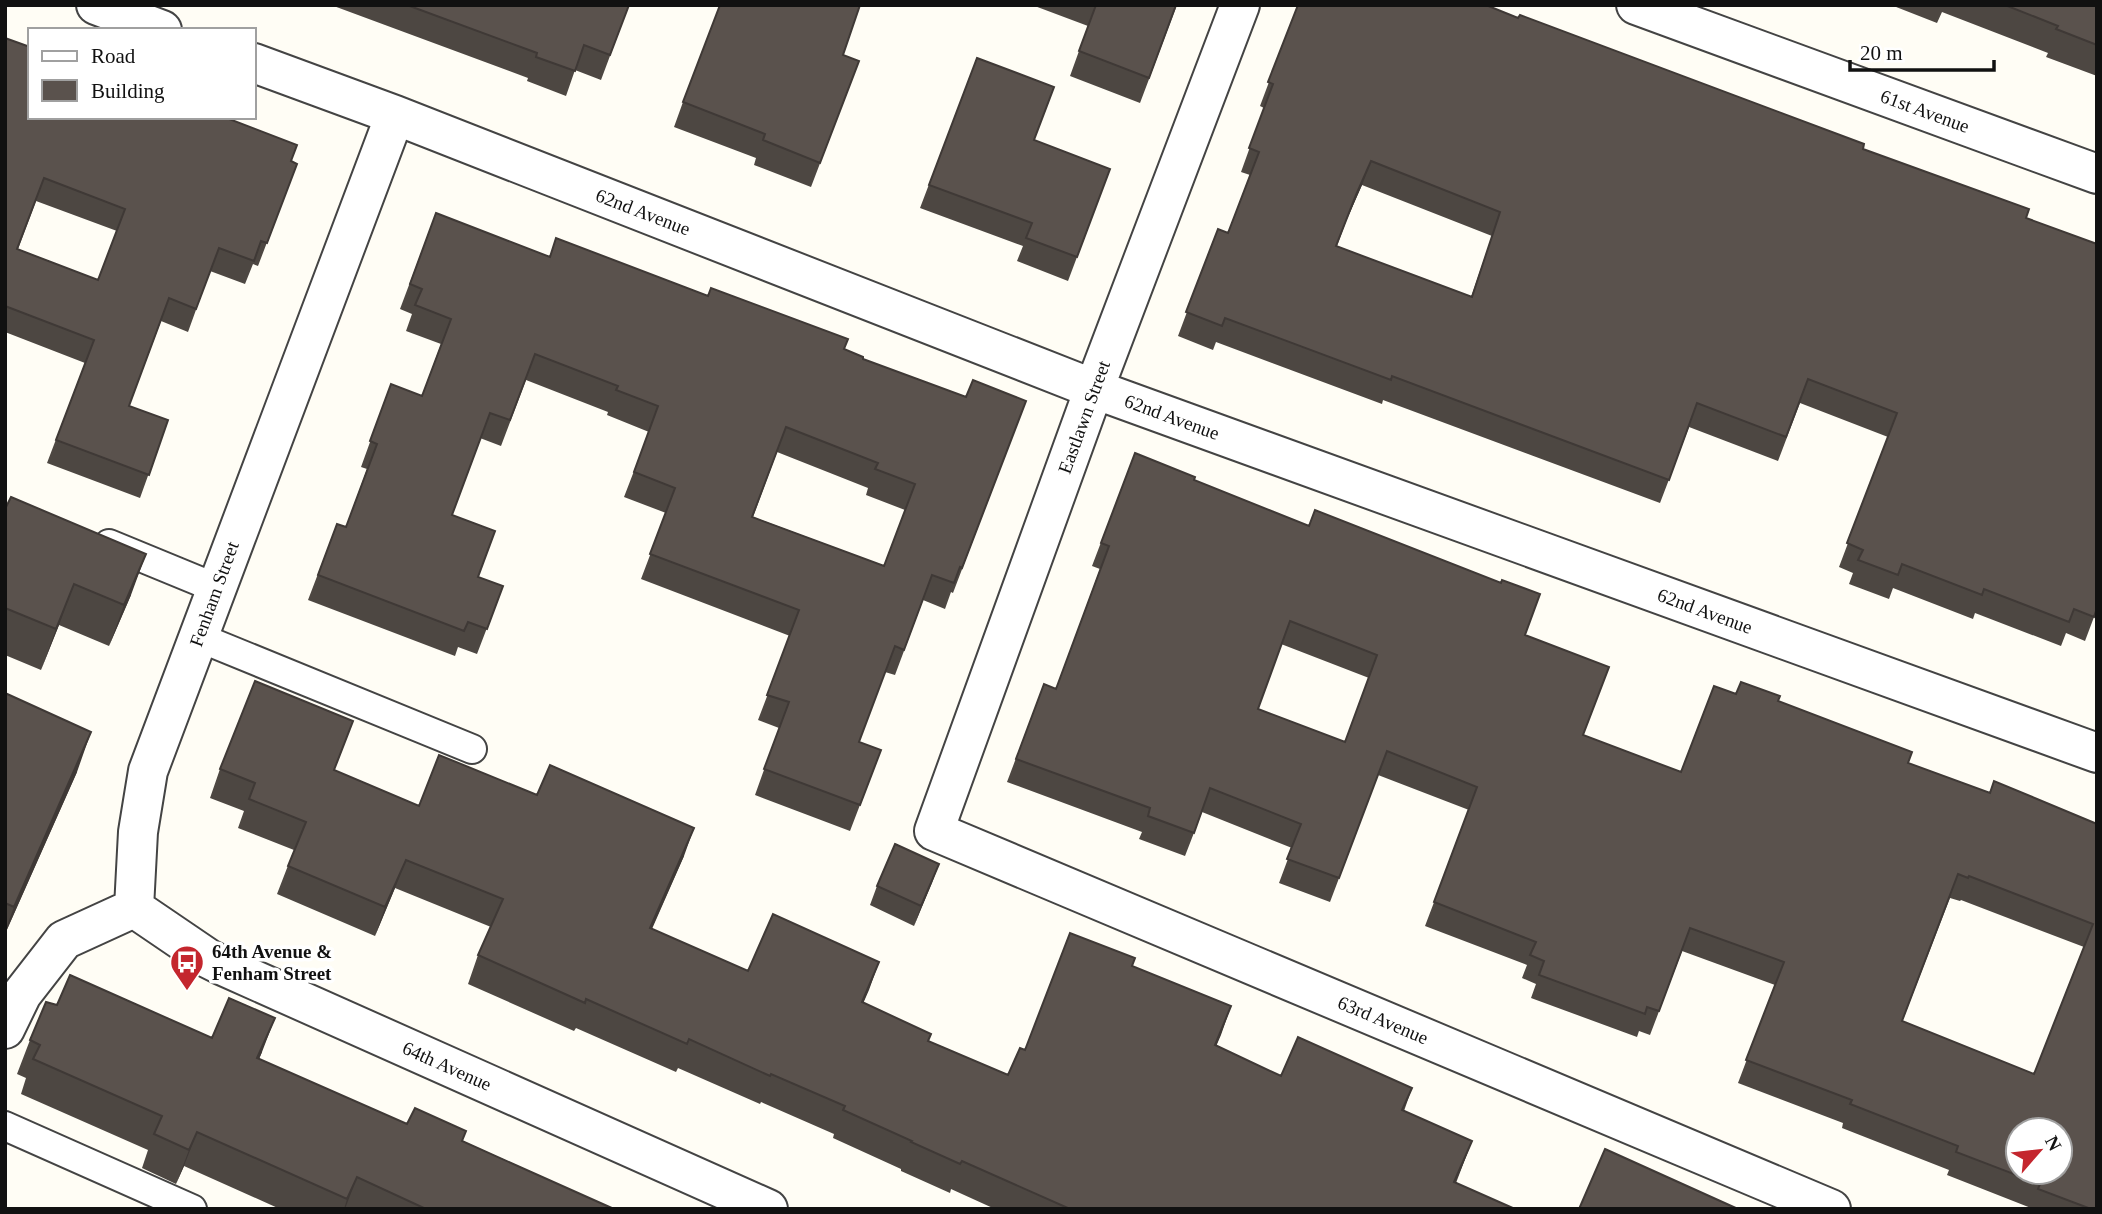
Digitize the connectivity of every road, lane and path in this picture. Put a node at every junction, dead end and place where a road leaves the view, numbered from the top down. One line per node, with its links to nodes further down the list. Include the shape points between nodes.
1 (96, 5): 4 (street)
2 (1240, 5): 8 (street, Eastlawn Street)
3 (1636, 5): 7 (street, 61st Avenue)
4 (157, 28)
5 (256, 64): 6 (street, 62nd Avenue)
6 (395, 115): 8 (street, 62nd Avenue); 10 (street, Fenham Street)
7 (2097, 174)
8 (1094, 388): 13 (street, 62nd Avenue); 14 (street, Eastlawn Street)
9 (80, 532): 10 (lane)
10 (216, 588): 11 (street, Fenham Street)
11 (198, 637): 12 (lane); 15 (street, Fenham Street, via 148,771 138,832)
12 (472, 749)
13 (2097, 754)
14 (934, 831): 20 (street, 63rd Avenue)
15 (134, 908): 16 (street, via 64,940 22,994); 19 (street, 64th Avenue, via 221,965)
16 (5, 1029)
17 (5, 1126): 18 (lane)
18 (192, 1209)
19 (768, 1209)
20 (1831, 1209)

